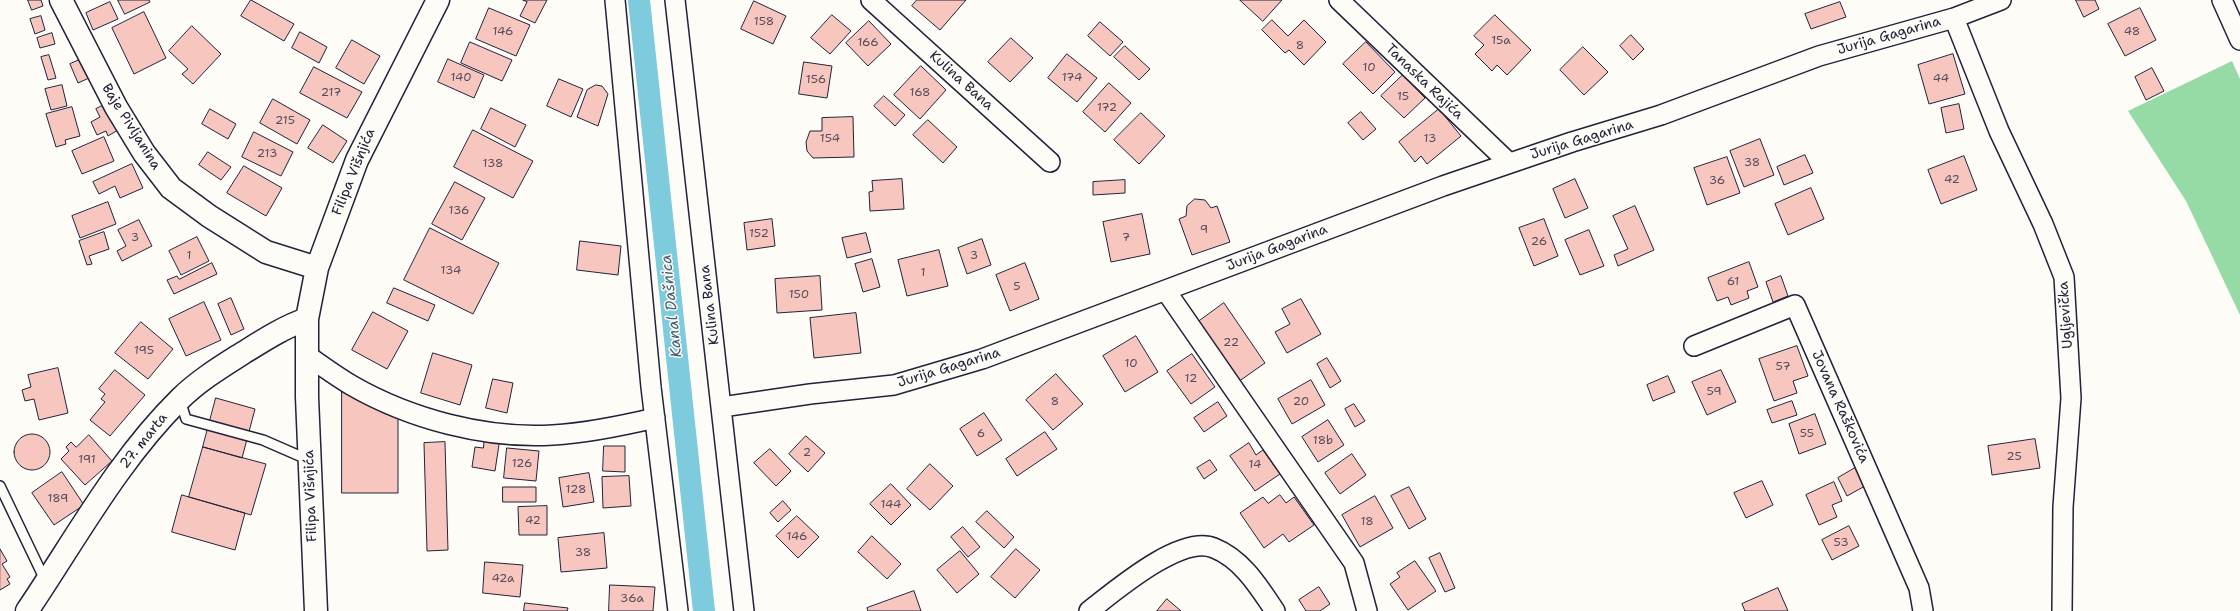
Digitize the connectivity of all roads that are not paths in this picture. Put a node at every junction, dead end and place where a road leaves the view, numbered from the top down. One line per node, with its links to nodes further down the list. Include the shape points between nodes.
1 (61, 0): 13 (street, Baje Pivljanina, via 116,107 144,153 171,188 266,252)
2 (438, 0): 13 (street, Filipa Višnjića, via 357,160)
3 (615, 0): 20 (street)
4 (675, 0): 19 (street, Kulina Bana)
5 (871, 0): 11 (street, Kulina Bana)
6 (1339, 0): 12 (street, Tanaska Rajića)
7 (2001, 0): 9 (street, Jurija Gagarina)
8 (2222, 0): 10 (street)
9 (1954, 18): 12 (street, Jurija Gagarina, via 1819,56 1661,115); 32 (street, Ugljevička, via 1999,130 2043,224 2064,277 2071,398 2063,507)
10 (2240, 40)
11 (1050, 162)
12 (1509, 163): 14 (street, Jurija Gagarina, via 1274,248)
13 (317, 268): 15 (street, Filipa Višnjića)
14 (1166, 291): 19 (street, Jurija Gagarina, via 982,359 894,385); 30 (street, via 1354,563)
15 (308, 319): 17 (street, Filipa Višnjića); 18 (street, 27. marta, via 280,330 253,346 204,379)
16 (1694, 346): 31 (street, Jovana Raškovića, via 1795,305 1919,588)
17 (308, 356): 20 (street, via 352,385 398,408 448,424 492,432 552,435 604,430); 21 (street, Filipa Višnjića, via 306,397)
18 (180, 399): 21 (lane, via 186,419 263,440); 23 (street, 27. marta, via 151,430 119,472)
19 (722, 407): 27 (street, Kulina Bana)
20 (655, 418): 26 (street)
21 (309, 460): 25 (street, Filipa Višnjića)
22 (0, 486): 23 (lane)
23 (46, 583): 24 (street, 27. marta)
24 (27, 611)
25 (316, 611)
26 (678, 611)
27 (744, 611)
28 (1089, 611): 29 (street, via 1143,571 1169,555 1193,546 1213,547 1229,556 1254,579)
29 (1275, 611)
30 (1368, 611)
31 (1923, 611)
32 (2062, 611)

